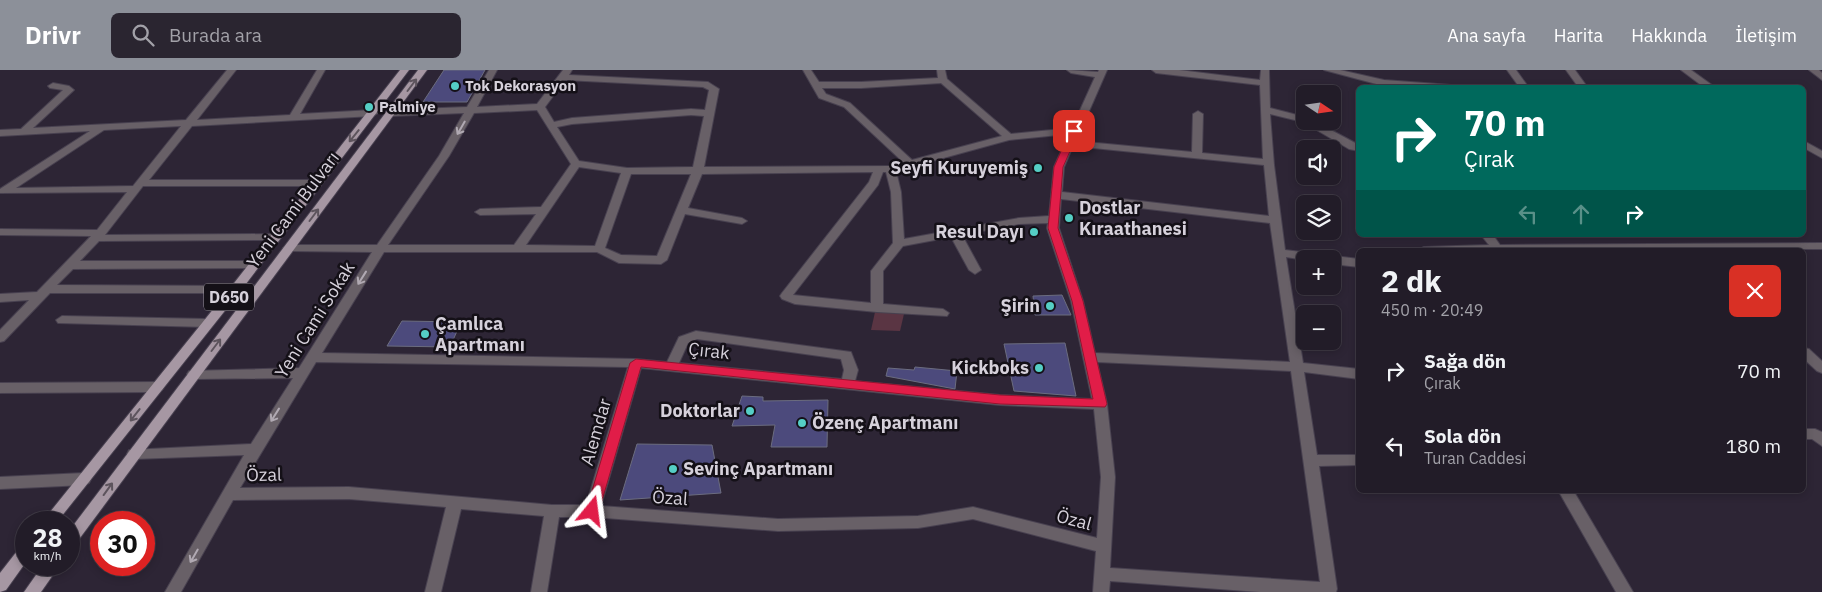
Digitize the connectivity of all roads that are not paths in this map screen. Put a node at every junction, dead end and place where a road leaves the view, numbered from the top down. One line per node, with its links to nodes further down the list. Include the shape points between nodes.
1 (232, 70): 35 (street)
2 (321, 70): 33 (street)
3 (405, 70): 29 (main road, Yeni Cami Bulvarı / D650)
4 (424, 70): 30 (main road, Yeni Cami Bulvarı, one-way to 4)
5 (493, 70): 27 (street, Yeni Cami Sokak)
6 (807, 70): 20 (street)
7 (1071, 70): 15 (street)
8 (1156, 70): 18 (street)
9 (1328, 70): 21 (street)
10 (1376, 70): 21 (street)
11 (1511, 70): 22 (street)
12 (1570, 70): 23 (street)
13 (1684, 70): 24 (street)
14 (1813, 70): 19 (street)
15 (1102, 72): 39 (street)
16 (566, 74): 26 (street); 31 (street, via 705,84 714,89)
17 (942, 75): 20 (street, via 860,85); 42 (street)
18 (1265, 77): 28 (street)
19 (1822, 77)
20 (816, 85): 48 (street, via 822,96 847,106)
21 (1386, 85)
22 (1524, 85)
23 (1582, 85)
24 (1707, 85)
25 (54, 86): 40 (street, via 69,90)
26 (540, 107): 27 (street); 36 (street)
27 (472, 110): 30 (street); 74 (street, Yeni Cami Sokak, one-way to 74)
28 (1265, 110): 34 (street); 49 (street)
29 (373, 113): 33 (street); 54 (main road, Yeni Cami Bulvarı / D650, one-way to 54)
30 (391, 113): 76 (main road, Yeni Cami Bulvarı, one-way to 30)
31 (709, 113): 36 (street); 52 (street)
32 (1198, 114): 46 (street)
33 (293, 117): 35 (street)
34 (1296, 118)
35 (189, 124): 37 (street); 55 (street)
36 (552, 125): 50 (street)
37 (102, 128): 40 (street); 56 (street)
38 (1322, 130): 45 (street)
39 (1074, 131): 42 (street); 43 (street)
40 (23, 132): 41 (street)
41 (0, 133)
42 (1009, 137): 48 (street)
43 (1069, 144): 46 (street); 57 (street, via 1059,167)
44 (1806, 145): 47 (street)
45 (1356, 148)
46 (1197, 156): 49 (street)
47 (1822, 156)
48 (910, 163): 51 (street)
49 (1270, 163): 62 (street)
50 (576, 164): 53 (street); 58 (street)
51 (884, 169): 52 (street); 71 (street, via 896,192); 92 (street, via 786,296 795,300)
52 (698, 170): 53 (street); 59 (street)
53 (627, 171): 81 (street)
54 (317, 182): 55 (street); 67 (main road, Yeni Cami Bulvarı / D650)
55 (138, 186): 56 (street); 66 (street)
56 (2, 192)
57 (1056, 195): 61 (street); 62 (street)
58 (546, 210): 60 (street); 77 (street)
59 (681, 210): 63 (street); 81 (street, via 661,260 619,259)
60 (480, 212)
61 (1054, 219): 65 (street, via 1018,221); 99 (street, via 1053,228)
62 (1276, 220): 82 (street)
63 (742, 221)
64 (0, 232): 66 (street)
65 (955, 233): 71 (street); 88 (street)
66 (98, 235): 67 (street); 86 (street)
67 (276, 237): 87 (main road, Yeni Cami Bulvarı / D650)
68 (1489, 237): 78 (street)
69 (1541, 237): 75 (street)
70 (1716, 237): 72 (street)
71 (899, 243): 92 (street, via 877,271)
72 (1724, 245): 73 (street); 80 (street)
73 (1822, 246)
74 (382, 247): 76 (street); 77 (street); 98 (street, Yeni Cami Sokak, one-way to 98)
75 (1550, 247): 78 (street); 79 (street)
76 (289, 248): 105 (main road, Yeni Cami Bulvarı, one-way to 76)
77 (518, 248): 81 (street)
78 (1498, 248)
79 (1584, 248): 80 (street)
80 (1684, 248)
81 (599, 249)
82 (1280, 253): 83 (street); 102 (street)
83 (1296, 255)
84 (1341, 261): 85 (street)
85 (1356, 263)
86 (69, 265): 87 (street); 90 (street)
87 (255, 265): 89 (main road, Yeni Cami Bulvarı / D650)
88 (975, 270)
89 (235, 290): 90 (street); 95 (main road, Yeni Cami Bulvarı / D650)
90 (43, 292): 91 (street); 96 (street)
91 (0, 298)
92 (877, 308): 93 (street)
93 (943, 314)
94 (62, 320): 95 (street)
95 (208, 323): 108 (main road, Yeni Cami Bulvarı / D650)
96 (0, 338)
97 (1806, 354): 103 (street)
98 (312, 357): 100 (street, Çırak); 104 (street, Yeni Cami Sokak)
99 (1091, 357): 102 (street); 110 (street)
100 (636, 363): 101 (street, Çırak); 124 (street, Alemdar)
101 (671, 366): 107 (street, Çırak); 107 (street, via 683,340 696,335 846,355 851,370)
102 (1297, 367): 106 (street); 116 (street)
103 (1822, 368)
104 (301, 373): 105 (street); 113 (street, Yeni Cami Sokak, one-way to 113)
105 (194, 374): 114 (main road, Yeni Cami Bulvarı)
106 (1356, 374)
107 (847, 385): 110 (street, Çırak, via 1000,400)
108 (157, 387): 109 (street); 117 (main road, Yeni Cami Bulvarı / D650, one-way to 117)
109 (0, 388)
110 (1100, 404): 126 (street, via 1108,477)
111 (1806, 434): 112 (street, via 1815,434)
112 (1822, 441)
113 (255, 449): 114 (street); 120 (street, Yeni Cami Sokak)
114 (134, 454): 125 (main road, Yeni Cami Bulvarı, one-way to 114)
115 (1356, 460): 116 (street)
116 (1312, 461): 128 (street, via 1329,588)
117 (84, 479): 118 (street); 122 (main road, Yeni Cami Bulvarı / D650)
118 (0, 483)
119 (1567, 493): 136 (street)
120 (230, 494): 121 (street, Özal, via 349,493); 132 (street, Yeni Cami Sokak, one-way to 132)
121 (454, 501): 123 (street, Özal); 133 (street)
122 (58, 511)
123 (552, 511): 124 (street, Özal); 134 (street)
124 (592, 511): 126 (street, Özal, via 778,525 918,522 973,513)
125 (80, 527)
126 (1102, 546): 128 (street)
127 (15, 565): 130 (main road)
128 (1103, 574): 135 (street)
129 (44, 576): 131 (main road)
130 (0, 585)
131 (32, 592)
132 (172, 592)
133 (433, 592)
134 (538, 592)
135 (1101, 592)
136 (1625, 592)

